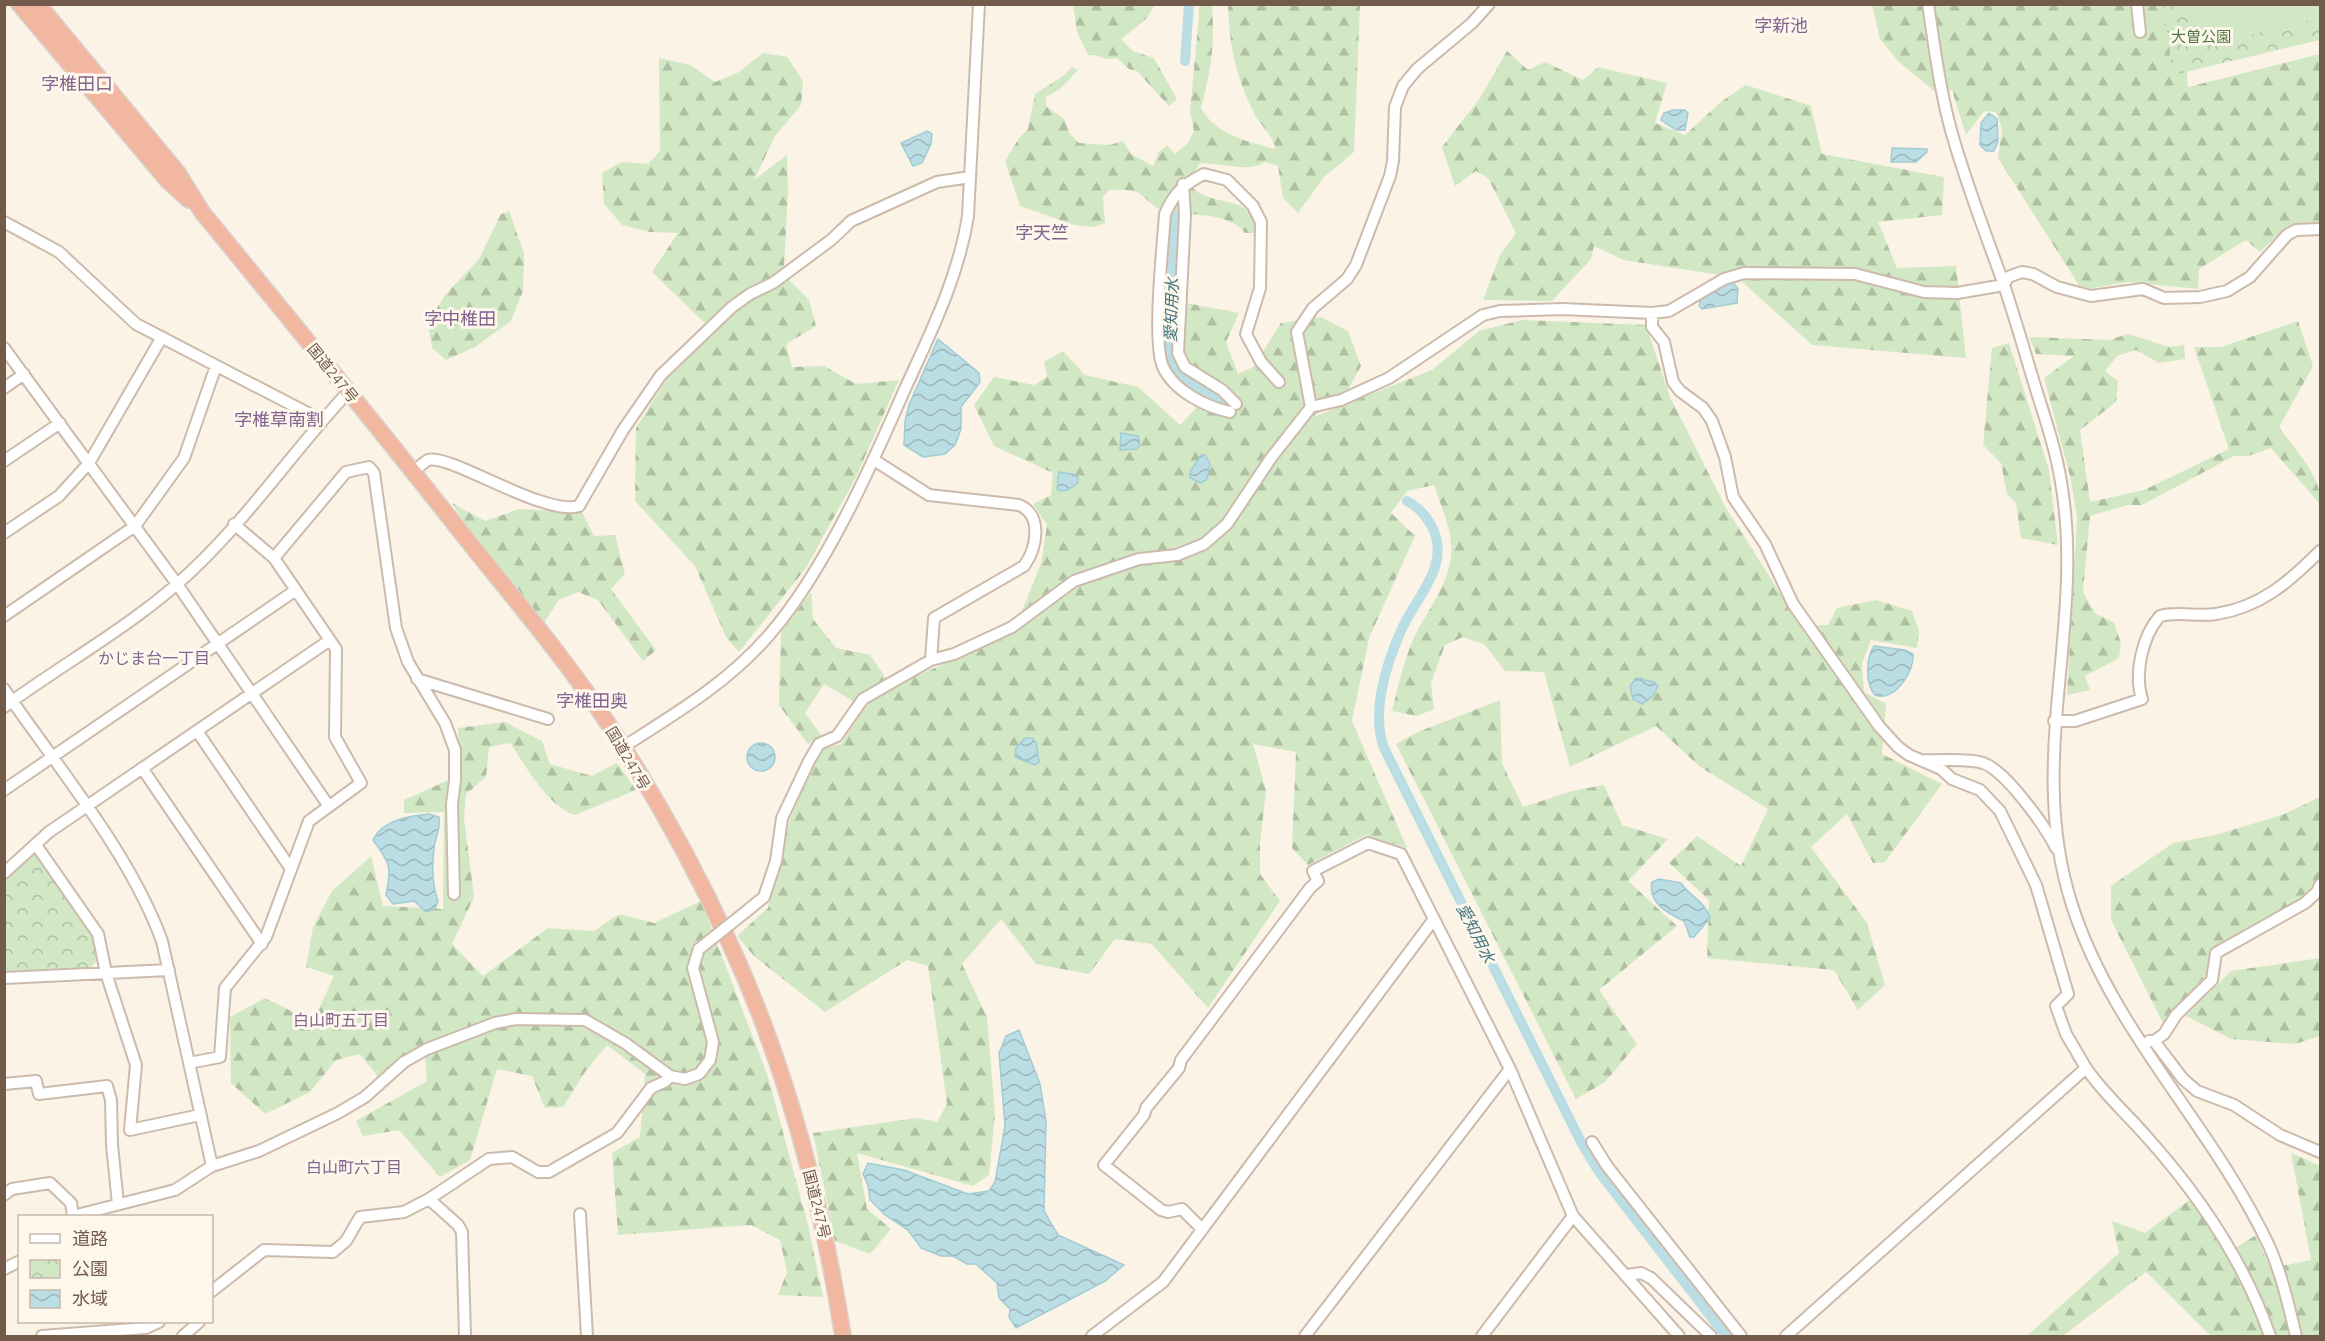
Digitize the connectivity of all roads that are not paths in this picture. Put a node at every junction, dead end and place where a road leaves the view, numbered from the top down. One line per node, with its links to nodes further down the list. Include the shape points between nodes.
1 (19, 4): 10 (highway, 国道247号, via 168,180)
2 (38, 4): 10 (highway, 国道247号, via 178,173)
3 (979, 4): 8 (street)
4 (1489, 4): 22 (street, via 1403,86 1395,107 1390,176 1356,265 1347,279 1313,308 1297,332)
5 (1928, 4): 13 (street, via 1954,143)
6 (2137, 4): 7 (street)
7 (2140, 32)
8 (970, 177): 25 (street, via 966,226 954,279); 28 (street, via 937,182 851,221 773,283 732,307 661,375 623,430 579,506 550,505 438,460 427,461)
9 (1183, 184): 9 (street, via 1178,353 1185,368 1222,390 1233,408 1217,409 1186,393 1171,380 1160,357 1165,214); 19 (street, via 1203,174 1227,180 1253,206 1261,222 1258,298 1246,334 1261,362)
10 (202, 212): 21 (highway, 国道247号)
11 (4, 222): 15 (street, via 59,252 128,318)
12 (2320, 229): 13 (street, via 2296,230 2287,235 2250,277 2227,291 2206,296 2164,298 2143,289 2091,296 2022,272 2008,277)
13 (2004, 285): 14 (street, via 1957,293 1924,292 1855,274 1744,273 1724,279 1669,311); 45 (street, via 2046,420 2065,509 2066,599)
14 (1652, 313): 22 (street, via 1562,309 1483,315 1389,378 1341,400); 49 (street, via 1652,327 1664,342 1673,382 1712,421 1733,497 1765,544 1793,604 1880,726 1898,747)
15 (162, 337): 17 (street); 27 (street)
16 (4, 348): 18 (street)
17 (216, 366): 23 (street); 30 (street, via 184,458)
18 (24, 374): 20 (street); 24 (street)
19 (1279, 382)
20 (4, 388)
21 (349, 391): 23 (street); 28 (highway, 国道247号)
22 (1311, 407): 39 (street, via 1264,466 1248,497 1227,524 1204,544 1177,555 1139,559 1074,581 1012,627 954,654)
23 (321, 420): 29 (street)
24 (60, 423): 26 (street); 27 (street)
25 (874, 460): 39 (street, via 929,495 1019,505 1028,509 1036,523 1032,555 1024,566 934,618); 47 (street, via 812,573 770,634 713,688)
26 (4, 461)
27 (89, 463): 30 (street); 31 (street, via 58,496)
28 (413, 472): 47 (highway, 国道247号, via 580,684)
29 (234, 524): 33 (street); 34 (street)
30 (135, 526): 34 (street); 36 (street)
31 (4, 533)
32 (2320, 551): 45 (street, via 2291,579 2254,604 2215,614 2160,616 2149,633 2140,665 2137,682 2142,699 2075,721)
33 (274, 558): 35 (street); 40 (street, via 346,472 369,467 374,473 393,618)
34 (177, 584): 38 (street); 43 (street)
35 (296, 590): 37 (street); 38 (street)
36 (4, 615)
37 (330, 640): 42 (street); 52 (street, via 336,649 335,737 361,783)
38 (218, 643): 42 (street); 48 (street)
39 (930, 660): 70 (street, bridge, via 863,699 837,736 819,744 782,818 776,861 764,897 699,949 693,968 713,1051 705,1069 686,1078)
40 (417, 679): 44 (street); 59 (street, via 445,723 454,750)
41 (4, 690): 43 (street)
42 (252, 694): 46 (street); 52 (street)
43 (8, 704): 48 (street)
44 (548, 719)
45 (2054, 721): 55 (street, via 2052,773)
46 (197, 731): 50 (street); 56 (street)
47 (622, 747): 95 (highway, 国道247号, via 700,884 731,945 754,1003 800,1133 831,1263)
48 (51, 758): 51 (street); 53 (street)
49 (1920, 759): 55 (street, via 1981,762 1995,769); 68 (street, via 1952,779 1980,790 2005,820 2036,885 2068,994 2056,1006 2066,1034)
50 (142, 768): 53 (street); 61 (street)
51 (4, 790)
52 (328, 805): 56 (street, via 309,821)
53 (86, 807): 54 (street); 62 (street, via 141,890)
54 (36, 845): 57 (street); 63 (street, via 98,934)
55 (2059, 854): 66 (street, via 2086,945)
56 (291, 869): 61 (street)
57 (4, 873)
58 (2320, 885): 65 (street, via 2305,903 2216,953 2212,980)
59 (454, 894)
60 (1434, 920): 69 (street); 83 (street); 83 (street, via 1401,854 1368,843 1313,871 1318,881 1104,1165 1161,1210 1182,1209)
61 (262, 944): 67 (street, via 225,988 220,1057)
62 (169, 970): 63 (street); 67 (street)
63 (106, 973): 64 (street); 72 (street, via 136,1065 130,1130)
64 (4, 978)
65 (2154, 1041): 66 (street); 74 (street, via 2197,1091 2234,1105 2280,1135)
66 (2139, 1043): 103 (street, via 2249,1208 2271,1251)
67 (189, 1063): 72 (street)
68 (2086, 1068): 101 (street); 102 (street, via 2204,1205 2255,1299)
69 (1510, 1069): 82 (street); 97 (street)
70 (670, 1076): 75 (street, via 585,1020 516,1019 427,1049 338,1113 259,1151); 77 (street, via 651,1088 617,1133 549,1172 538,1172 512,1157 489,1159)
71 (4, 1084): 78 (street, via 36,1081 39,1094 107,1086)
72 (200, 1115): 75 (street)
73 (1592, 1142): 90 (street)
74 (2318, 1148)
75 (212, 1166): 78 (street, via 175,1190)
76 (4, 1195): 80 (street, via 12,1188 50,1183 71,1203)
77 (429, 1199): 87 (street, via 393,1215 360,1217 346,1241 333,1252 264,1250); 93 (street, via 462,1232)
78 (118, 1204): 81 (street)
79 (580, 1214): 94 (street)
80 (73, 1215)
81 (77, 1215)
82 (1573, 1216): 86 (street); 98 (street)
83 (1201, 1228): 96 (street, via 1162,1282)
84 (18, 1262): 85 (street)
85 (4, 1269)
86 (1627, 1275): 99 (street); 100 (street, via 1641,1273 1651,1278)
87 (213, 1290)
88 (157, 1323): 91 (street, via 146,1328)
89 (198, 1323): 92 (street)
90 (1734, 1334)
91 (42, 1336)
92 (183, 1336)
93 (465, 1336)
94 (587, 1336)
95 (843, 1336)
96 (1092, 1336)
97 (1305, 1336)
98 (1482, 1336)
99 (1679, 1336)
100 (1711, 1336)
101 (1786, 1336)
102 (2270, 1336)
103 (2296, 1336)

